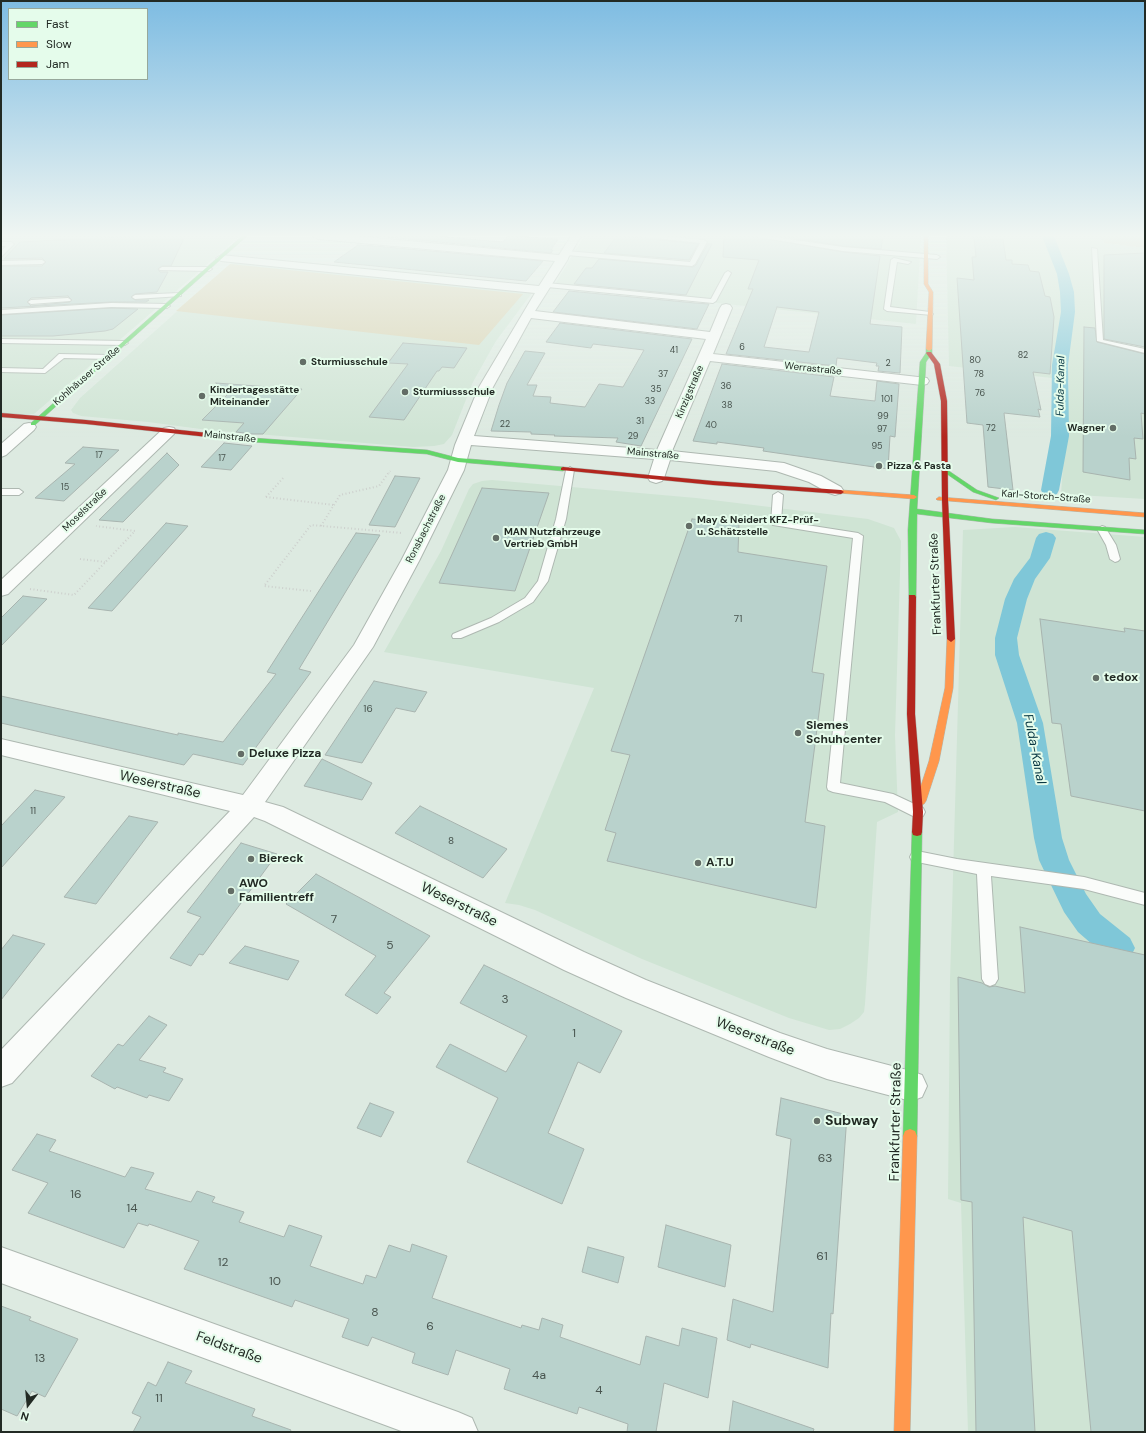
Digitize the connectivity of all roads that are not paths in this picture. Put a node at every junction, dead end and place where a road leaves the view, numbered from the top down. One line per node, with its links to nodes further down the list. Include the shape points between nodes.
1 (170, 303): 6 (main road, Kohlhäuser Straße)
2 (535, 303): 9 (street, Ronsbachstraße)
3 (888, 303): 10 (lane, via 887,309)
4 (932, 303): 10 (main road, Frankfurter Straße)
5 (1097, 303): 14 (lane, via 1100,342)
6 (167, 306): 8 (lane, via 111,305); 13 (main road, Kohlhäuser Straße)
7 (726, 308): 11 (street, Kinzigstraße)
8 (1, 312)
9 (527, 314): 11 (street); 24 (street, Ronsbachstraße, via 486,387)
10 (930, 314): 15 (main road, Frankfurter Straße)
11 (714, 336): 17 (street, Kinzigstraße)
12 (1, 341): 13 (lane)
13 (125, 343): 16 (main road, Kohlhäuser Straße)
14 (1145, 351)
15 (929, 353): 19 (main road, Frankfurter Straße, via 923,362); 31 (main road, Frankfurter Straße, via 937,364 944,401)
16 (109, 357): 18 (lane, via 62,356 45,371); 21 (main road, Kohlhäuser Straße)
17 (705, 357): 19 (street, Werrastraße); 26 (street, Kinzigstraße)
18 (1, 370)
19 (922, 381): 38 (main road, Frankfurter Straße)
20 (1, 415): 21 (main road, Mainstraße)
21 (31, 425): 23 (main road, Mainstraße); 25 (street, Kohlhäuser Straße)
22 (120, 435): 23 (main road, Mainstraße)
23 (164, 435): 27 (main road, Mainstraße); 28 (main road, Mainstraße, via 427,452); 48 (street, Moselstraße)
24 (466, 440): 26 (street, Mainstraße); 28 (street, Ronsbachstraße)
25 (1, 452)
26 (663, 455): 32 (street, Kinzigstraße); 34 (street, Mainstraße, via 778,466 815,479)
27 (362, 457)
28 (458, 460): 29 (main road, Mainstraße); 30 (main road, Mainstraße); 51 (street, Ronsbachstraße, via 456,470 439,504 363,647)
29 (428, 462)
30 (570, 470): 32 (main road, Mainstraße); 49 (lane, via 561,519 543,581 529,600 495,620)
31 (946, 471): 40 (main road, Frankfurter Straße); 41 (main road, via 974,490)
32 (656, 478): 33 (main road, Mainstraße)
33 (713, 483): 34 (main road, Mainstraße); 37 (main road, Mainstraße)
34 (835, 490): 38 (main road, Mainstraße)
35 (1, 492): 36 (lane)
36 (20, 492)
37 (778, 495): 39 (main road, Mainstraße); 52 (lane, via 776,523 858,536 833,787 888,798)
38 (922, 498): 40 (main road, Karl-Storch-Straße); 42 (main road, Frankfurter Straße)
39 (817, 500)
40 (945, 500): 41 (main road, Karl-Storch-Straße); 43 (main road, Frankfurter Straße)
41 (1036, 508): 44 (main road, Karl-Storch-Straße)
42 (910, 511): 43 (main road); 52 (main road, Frankfurter Straße, via 911,714)
43 (945, 515): 45 (main road); 52 (main road, Frankfurter Straße, via 951,650 949,688 934,761)
44 (1145, 515)
45 (1102, 529): 46 (main road); 47 (lane, via 1112,545)
46 (1145, 532)
47 (1115, 559)
48 (1, 590)
49 (457, 636)
50 (1, 747): 51 (street, Weserstraße)
51 (249, 806): 57 (street, Ronsbachstraße); 58 (street, Weserstraße, via 274,814 567,958 636,989 751,1037 827,1064)
52 (918, 812): 53 (main road, Frankfurter Straße)
53 (917, 857): 54 (lane); 58 (main road, Frankfurter Straße)
54 (984, 869): 55 (lane, via 1084,882); 56 (lane)
55 (1145, 900)
56 (990, 979)
57 (5, 1060)
58 (911, 1086): 61 (main road, Frankfurter Straße)
59 (1, 1265): 60 (street, Feldstraße)
60 (458, 1432)
61 (902, 1432)

